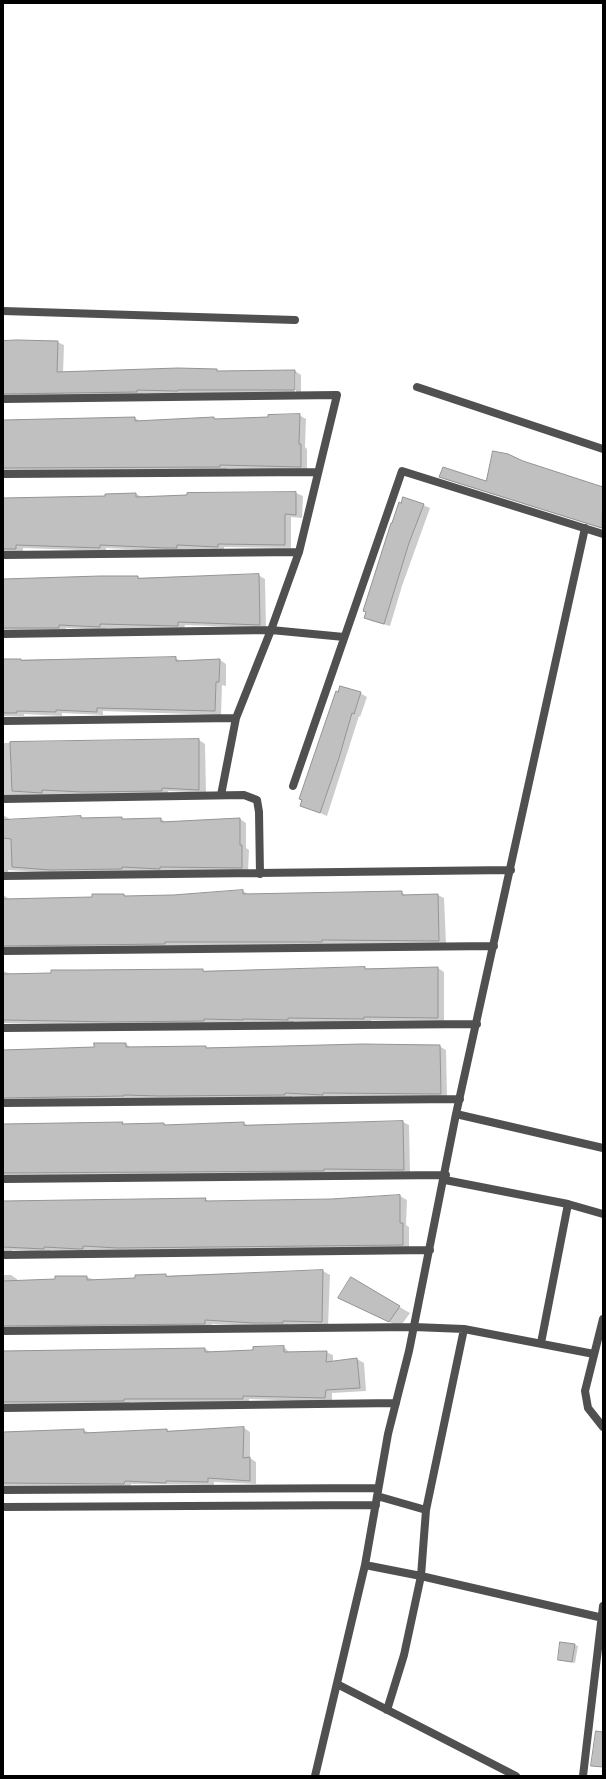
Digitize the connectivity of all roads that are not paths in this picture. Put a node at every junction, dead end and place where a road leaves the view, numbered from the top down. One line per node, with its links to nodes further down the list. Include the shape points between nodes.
1 (3, 311): 2 (street)
2 (295, 320)
3 (417, 387): 5 (street)
4 (3, 399): 6 (street, via 337,395)
5 (603, 449)
6 (318, 472): 7 (street); 10 (street)
7 (3, 474)
8 (585, 528): 9 (street); 14 (street, via 402,471); 20 (street)
9 (603, 534)
10 (298, 552): 11 (street); 12 (street)
11 (3, 555)
12 (271, 630): 13 (street); 14 (street); 15 (street)
13 (3, 634)
14 (344, 637): 17 (street)
15 (236, 718): 16 (street); 18 (street)
16 (3, 721)
17 (293, 786)
18 (221, 795): 19 (street); 21 (street, via 244,795 257,800)
19 (3, 799)
20 (511, 870): 21 (street); 23 (street)
21 (260, 874): 22 (street)
22 (3, 876)
23 (494, 946): 24 (street); 25 (street)
24 (3, 951)
25 (477, 1024): 26 (street); 27 (street)
26 (3, 1028)
27 (460, 1099): 28 (street); 29 (street)
28 (3, 1103)
29 (456, 1114): 30 (street); 31 (street)
30 (603, 1148)
31 (445, 1178): 32 (street); 33 (street); 35 (street)
32 (3, 1179)
33 (568, 1204): 34 (street); 41 (street)
34 (603, 1214)
35 (430, 1250): 36 (street); 38 (street)
36 (3, 1255)
37 (603, 1319): 42 (street)
38 (414, 1327): 39 (street); 40 (street); 43 (street)
39 (464, 1329): 41 (street); 49 (street)
40 (3, 1331)
41 (541, 1343): 42 (street)
42 (594, 1354): 45 (street, via 585,1391 588,1408)
43 (396, 1403): 44 (street); 47 (street)
44 (3, 1408)
45 (603, 1426)
46 (3, 1490): 47 (street)
47 (377, 1496): 48 (street); 49 (street); 50 (street)
48 (3, 1508)
49 (426, 1510): 51 (street)
50 (366, 1565): 51 (street); 54 (street)
51 (421, 1576): 53 (street); 55 (street, via 404,1655)
52 (603, 1606): 53 (street)
53 (602, 1618): 58 (street)
54 (337, 1684): 55 (street); 56 (street)
55 (387, 1710): 57 (street)
56 (315, 1776)
57 (516, 1776)
58 (583, 1776)

